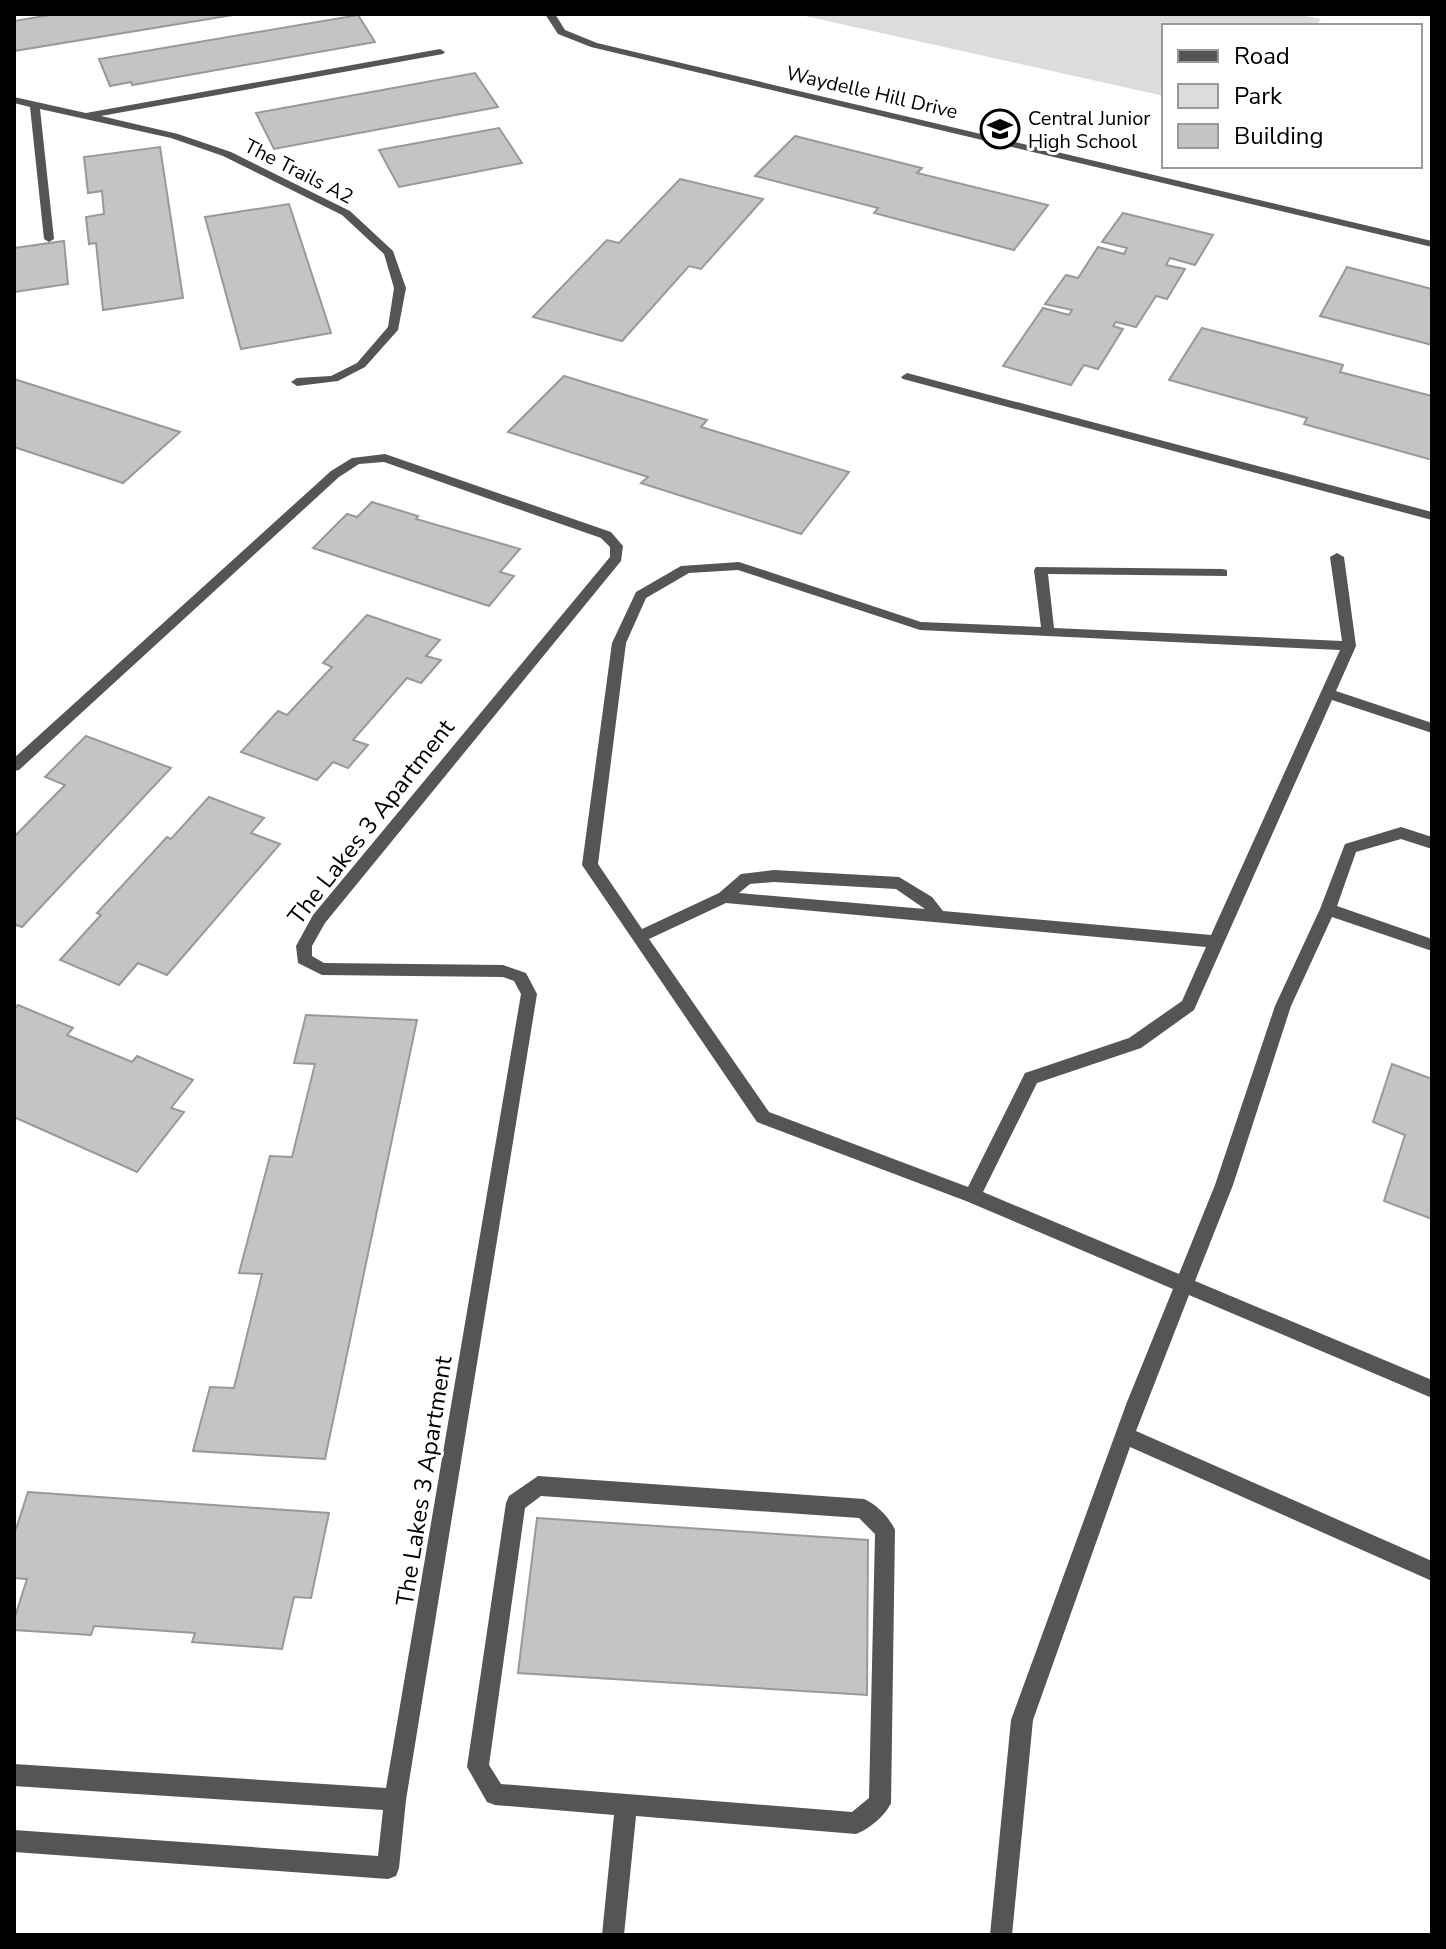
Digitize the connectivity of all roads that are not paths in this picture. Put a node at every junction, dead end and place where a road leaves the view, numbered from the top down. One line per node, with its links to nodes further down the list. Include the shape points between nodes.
1 (550, 14): 7 (street, Waydelle Hill Drive, via 554,27 594,45)
2 (440, 52): 5 (street, The Trails A2)
3 (14, 100): 4 (street, The Trails A2)
4 (35, 105): 5 (street, The Trails A2); 6 (street)
5 (86, 116): 9 (street, The Trails A2, via 227,154 346,213 389,253 400,288 394,328 361,365 334,379)
6 (49, 239)
7 (1432, 244)
8 (907, 377): 10 (street)
9 (297, 382)
10 (1432, 516)
11 (1337, 557): 14 (street)
12 (1222, 573): 13 (street, via 1041,570)
13 (1048, 633): 14 (street); 22 (street, via 920,626 739,566 686,569 641,595 619,643 590,865)
14 (1349, 646): 15 (street)
15 (1328, 694): 16 (street); 23 (street)
16 (1432, 728)
17 (14, 766): 31 (street, The Lakes 3 Apartment, via 335,474 356,461 385,458 606,535 617,546 616,558 319,919 304,946 304,959 322,969 503,971 520,977 529,994)
18 (1432, 843): 20 (street, via 1401,833 1350,848)
19 (724, 897): 21 (street); 21 (street, via 746,878 899,883 927,901); 22 (street)
20 (1328, 909): 24 (street); 26 (street, via 1283,1006)
21 (939, 917): 23 (street)
22 (639, 937): 25 (street, via 763,1117)
23 (1217, 942): 25 (street, via 1188,1005 1135,1043 1031,1078)
24 (1432, 945)
25 (972, 1196): 26 (street)
26 (1185, 1284): 27 (street); 28 (street)
27 (1432, 1389)
28 (1125, 1435): 29 (street); 35 (street, via 1022,1720)
29 (1432, 1571)
30 (14, 1775): 31 (street)
31 (395, 1800): 33 (street, via 388,1868)
32 (626, 1807): 32 (street, via 856,1823 880,1803 885,1530 864,1509 538,1486 516,1503 478,1767 495,1794); 34 (street)
33 (14, 1841)
34 (613, 1935)
35 (1001, 1935)

